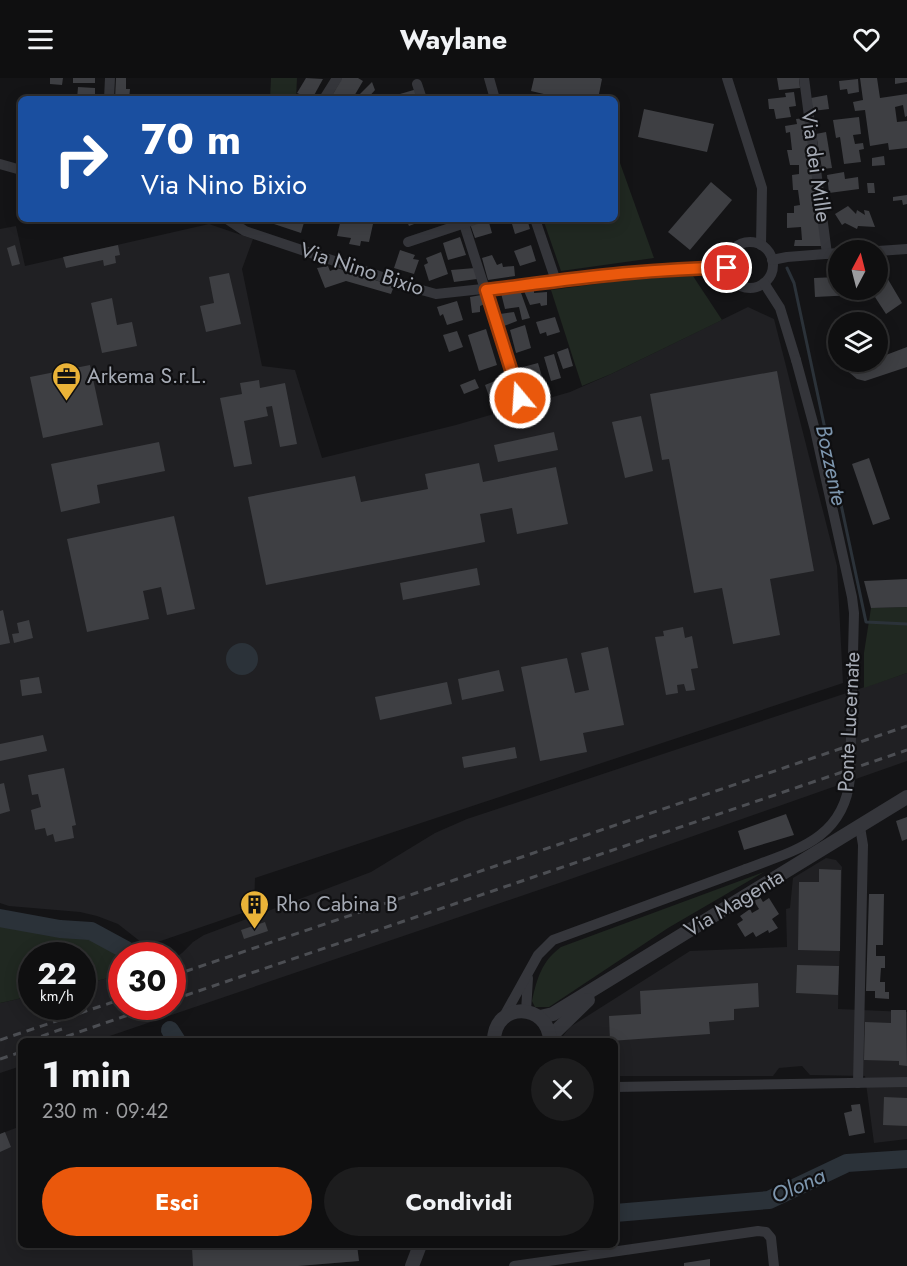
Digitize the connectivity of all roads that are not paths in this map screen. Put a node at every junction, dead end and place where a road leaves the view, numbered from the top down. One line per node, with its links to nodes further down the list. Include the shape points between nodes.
1 (110, 78): 7 (street)
2 (337, 78): 8 (street)
3 (489, 78): 10 (street)
4 (727, 78): 20 (street, via 762,188)
5 (804, 78): 18 (street, Via dei Mille)
6 (417, 84): 9 (street)
7 (109, 96)
8 (326, 96)
9 (421, 96)
10 (494, 96)
11 (2, 165): 12 (street)
12 (18, 168)
13 (232, 222): 17 (street, Via Nino Bixio)
14 (246, 222): 17 (street)
15 (462, 222): 19 (street); 28 (street)
16 (536, 222): 26 (street)
17 (249, 232): 28 (street, Via Nino Bixio, via 428,292)
18 (831, 240)
19 (408, 242)
20 (760, 245): 24 (street); 25 (street, via 748,243 737,247 729,256)
21 (907, 249): 22 (street)
22 (888, 250)
23 (828, 254): 24 (street)
24 (772, 260): 27 (street, via 771,273)
25 (727, 268): 26 (street, Via Nino Bixio); 27 (street, via 733,280 744,287)
26 (556, 281): 28 (street, Via Nino Bixio)
27 (764, 283): 32 (street, Ponte Lucernate, bridge, via 780,308 796,360 854,606 852,759 845,804 817,839 792,852 553,940 538,955)
28 (486, 290): 29 (street)
29 (520, 398)
30 (907, 797): 31 (street, Via Magenta)
31 (860, 827): 33 (street, Via Magenta); 41 (street, via 863,845)
32 (528, 975): 34 (street, Ponte Lucernate); 36 (street, Ponte Lucernate)
33 (609, 980): 35 (street, Via Magenta, via 553,1014); 39 (street, Via Magenta)
34 (526, 1011): 35 (street); 36 (street)
35 (540, 1017): 38 (street)
36 (503, 1018): 37 (street)
37 (494, 1038)
38 (550, 1038)
39 (551, 1038)
40 (907, 1082): 41 (street)
41 (858, 1083): 42 (street)
42 (618, 1087)
43 (514, 1266): 44 (street, via 758,1231 771,1238)
44 (774, 1266)

